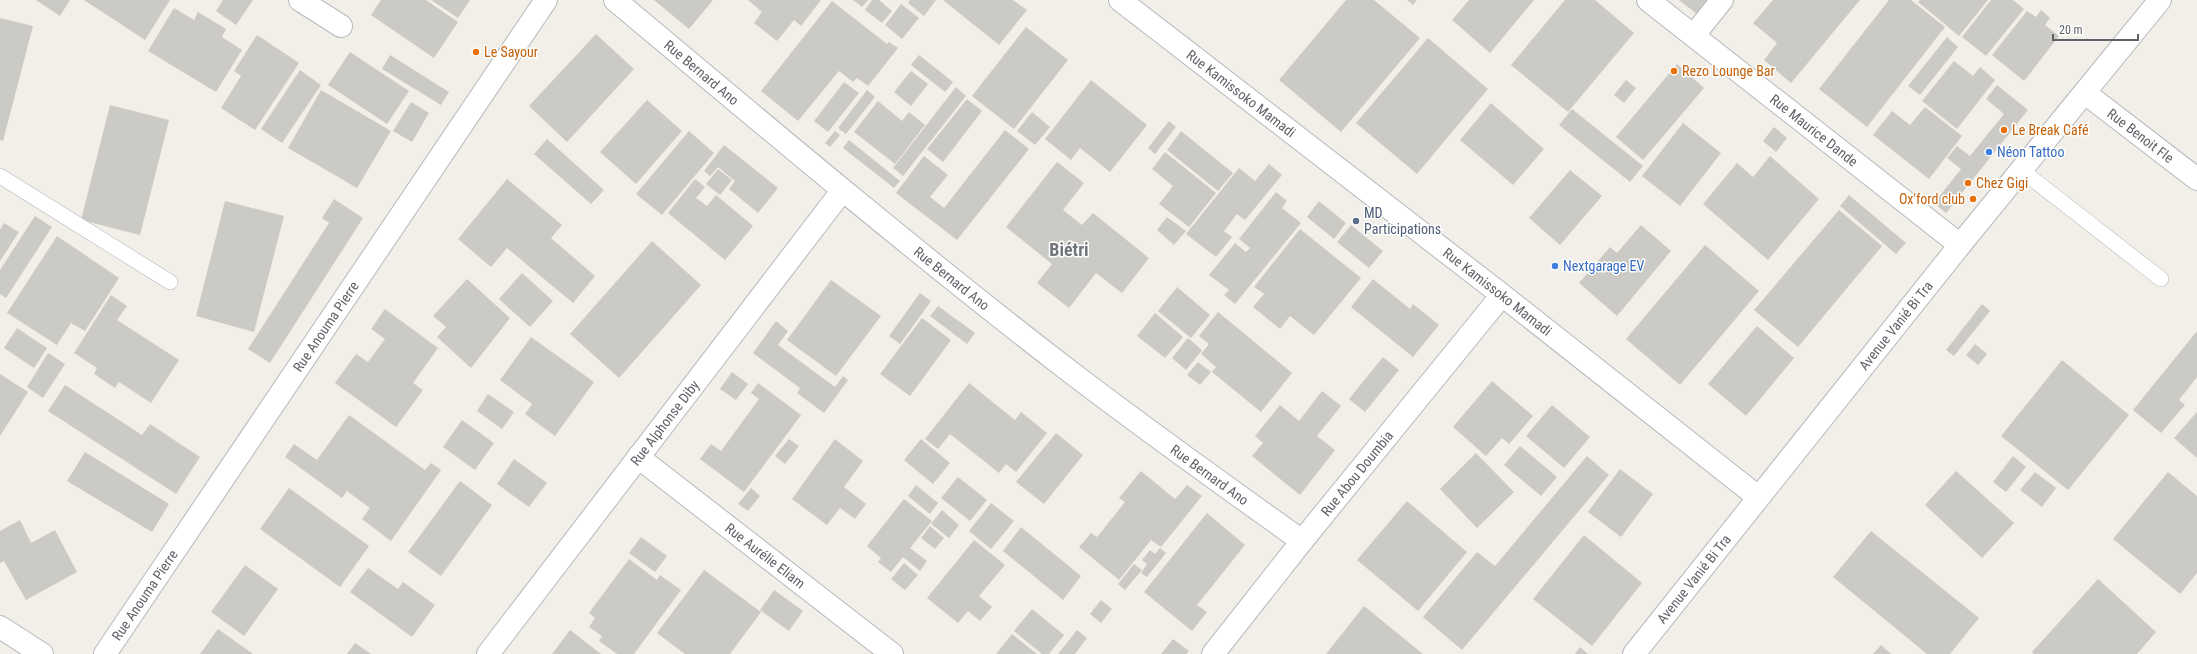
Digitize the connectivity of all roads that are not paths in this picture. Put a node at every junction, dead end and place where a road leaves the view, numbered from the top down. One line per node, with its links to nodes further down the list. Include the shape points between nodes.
1 (300, 0): 8 (street)
2 (546, 0): 24 (street, Rue Anouma Pierre)
3 (615, 0): 14 (street, Rue Bernard Ano)
4 (1120, 0): 18 (street, Rue Kamissoko Mamadi)
5 (1648, 0): 9 (street, Rue Maurice Dande)
6 (1722, 0): 9 (street)
7 (2160, 0): 10 (street, Avenue Vanié Bi Tra)
8 (340, 26)
9 (1694, 35): 15 (street, Rue Maurice Dande)
10 (2085, 93): 11 (street, Avenue Vanié Bi Tra); 13 (street, Rue Benoit Fle)
11 (2021, 170): 15 (street, Avenue Vanié Bi Tra); 16 (lane)
12 (0, 176): 17 (lane)
13 (2197, 179)
14 (842, 191): 19 (street, Rue Alphonse Diby); 21 (street, Rue Bernard Ano, via 1063,367 1175,452)
15 (1960, 245): 20 (street, Avenue Vanié Bi Tra)
16 (2161, 279)
17 (170, 282)
18 (1502, 295): 20 (street, Rue Kamissoko Mamadi); 21 (street, Rue Abou Doumbia)
19 (638, 458): 25 (street, Rue Alphonse Diby); 26 (street, Rue Aurélie Eliam)
20 (1758, 497): 28 (street, Avenue Vanié Bi Tra)
21 (1302, 542): 27 (street, Rue Abou Doumbia)
22 (0, 626): 23 (street)
23 (42, 654)
24 (105, 654)
25 (488, 654)
26 (892, 654)
27 (1213, 654)
28 (1634, 654)

